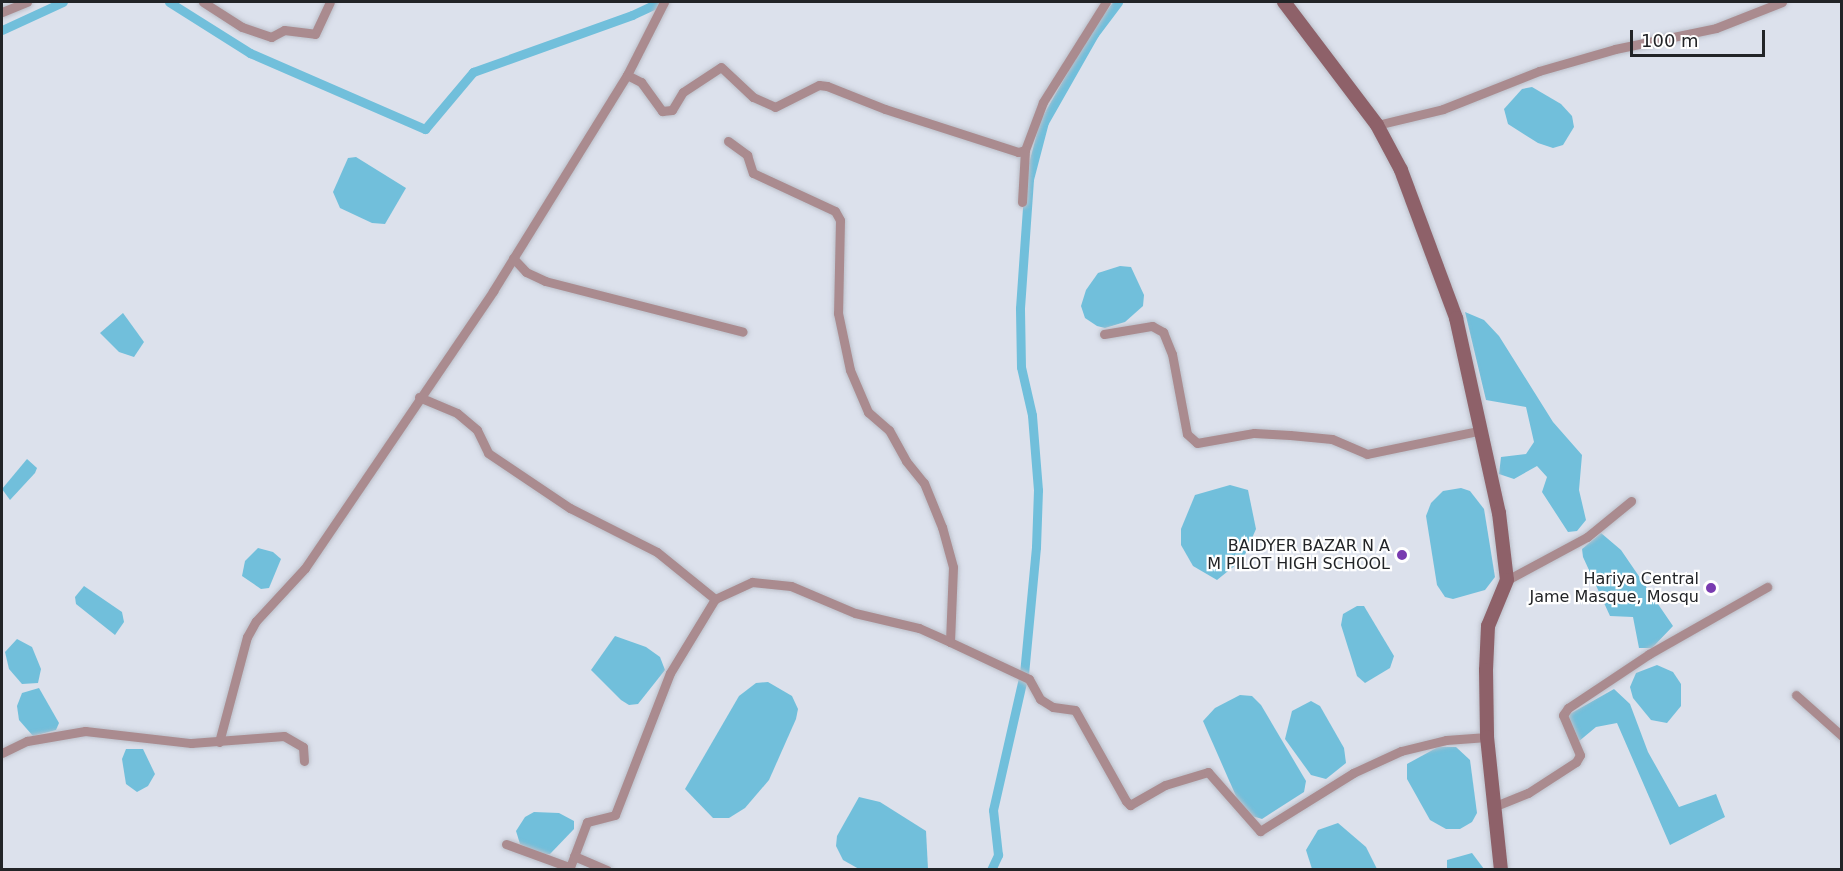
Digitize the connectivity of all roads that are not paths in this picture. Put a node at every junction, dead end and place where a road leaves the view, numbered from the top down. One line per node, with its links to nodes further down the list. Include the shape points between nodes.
1 (27, 2): 8 (street)
2 (203, 2): 3 (street, via 242,27 271,38 284,30 315,34)
3 (330, 2)
4 (664, 2): 9 (street)
5 (1106, 2): 12 (street, via 1042,102)
6 (1284, 2): 10 (main road)
7 (1782, 2): 10 (street, via 1716,28 1615,49 1539,71 1443,109)
8 (2, 12)
9 (627, 75): 12 (street, via 641,82 662,111 672,110 683,92 721,67 753,97 775,107 819,85 827,86 983,141 1018,152); 14 (street)
10 (1377, 125): 18 (main road, via 1401,170 1456,318)
11 (729, 141): 23 (street, via 747,155 753,173 835,211 840,220 838,312 850,370 868,412 889,430 924,483 942,528 953,567)
12 (1025, 150): 13 (street)
13 (1022, 202)
14 (513, 258): 15 (street, via 526,272 545,281); 17 (street)
15 (743, 332)
16 (1104, 334): 18 (street, via 1152,326 1163,332 1172,354 1188,434 1197,443 1254,433 1290,435 1332,439 1367,454)
17 (419, 397): 22 (street, via 457,413 477,430 488,453 570,508 657,552); 27 (street, via 305,568 256,621 247,637)
18 (1478, 431): 20 (main road, via 1499,513)
19 (1631, 501): 20 (street, via 1587,537)
20 (1507, 580): 26 (main road, via 1488,626)
21 (1767, 586): 30 (street, via 1649,654 1568,708 1563,715 1580,755 1576,762 1528,793)
22 (715, 599): 23 (street, via 753,582 791,586 855,613 919,628); 32 (street, via 670,674 615,815 587,822)
23 (950, 642): 26 (street, via 1029,679 1040,699 1053,707 1075,710 1130,804 1165,785 1208,772 1260,831 1353,773 1401,752 1446,740)
24 (1796, 695): 25 (street)
25 (1842, 735)
26 (1488, 737): 30 (main road)
27 (219, 742): 28 (street, via 158,742 85,731 27,741); 29 (street, via 284,736 303,747)
28 (2, 753)
29 (304, 761)
30 (1493, 807): 35 (main road)
31 (506, 844): 33 (street)
32 (573, 856): 33 (street); 34 (street)
33 (569, 868)
34 (607, 870)
35 (1501, 870)

